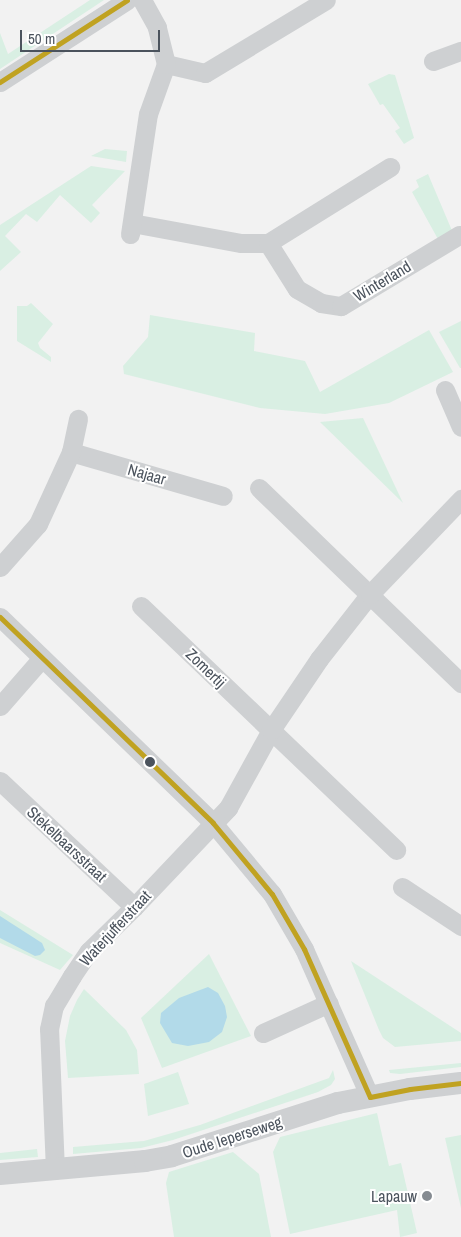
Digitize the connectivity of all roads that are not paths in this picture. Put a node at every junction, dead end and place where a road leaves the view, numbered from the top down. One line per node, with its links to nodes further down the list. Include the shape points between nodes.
1 (127, 0): 7 (street)
2 (142, 0): 6 (street, via 157,27)
3 (326, 0): 6 (street, via 205,73)
4 (461, 51): 5 (street)
5 (433, 61)
6 (166, 64): 10 (street, via 148,114 131,229 241,243)
7 (0, 82)
8 (390, 167): 10 (street)
9 (459, 235): 10 (street, Winterland, via 341,306 321,303 297,289)
10 (268, 243)
11 (445, 390): 13 (street)
12 (78, 419): 14 (street)
13 (461, 427)
14 (71, 452): 16 (street, Najaar); 18 (street, via 38,524)
15 (259, 488): 19 (street)
16 (223, 496)
17 (461, 498): 19 (street)
18 (0, 567)
19 (370, 594): 23 (street); 25 (street, via 319,659)
20 (141, 606): 25 (street, Zomertij)
21 (0, 617): 22 (street)
22 (42, 658): 24 (street); 27 (street)
23 (461, 682)
24 (0, 706)
25 (271, 730): 27 (street, via 228,808); 28 (street, Zomertij)
26 (0, 781): 30 (street, Stekelbaarsstraat)
27 (213, 823): 30 (street, Waterjufferstraat); 32 (street, via 272,894 304,948)
28 (396, 850)
29 (402, 887): 31 (street)
30 (134, 907): 36 (street, Waterjufferstraat, via 89,951 54,1006 49,1038)
31 (461, 926)
32 (328, 1003): 33 (street); 35 (street)
33 (263, 1033)
34 (461, 1083): 35 (street, Oude Ieperseweg)
35 (370, 1097): 36 (street, Oude Ieperseweg, via 338,1103 172,1156)
36 (55, 1170): 37 (street, Oude Ieperseweg)
37 (0, 1174)

